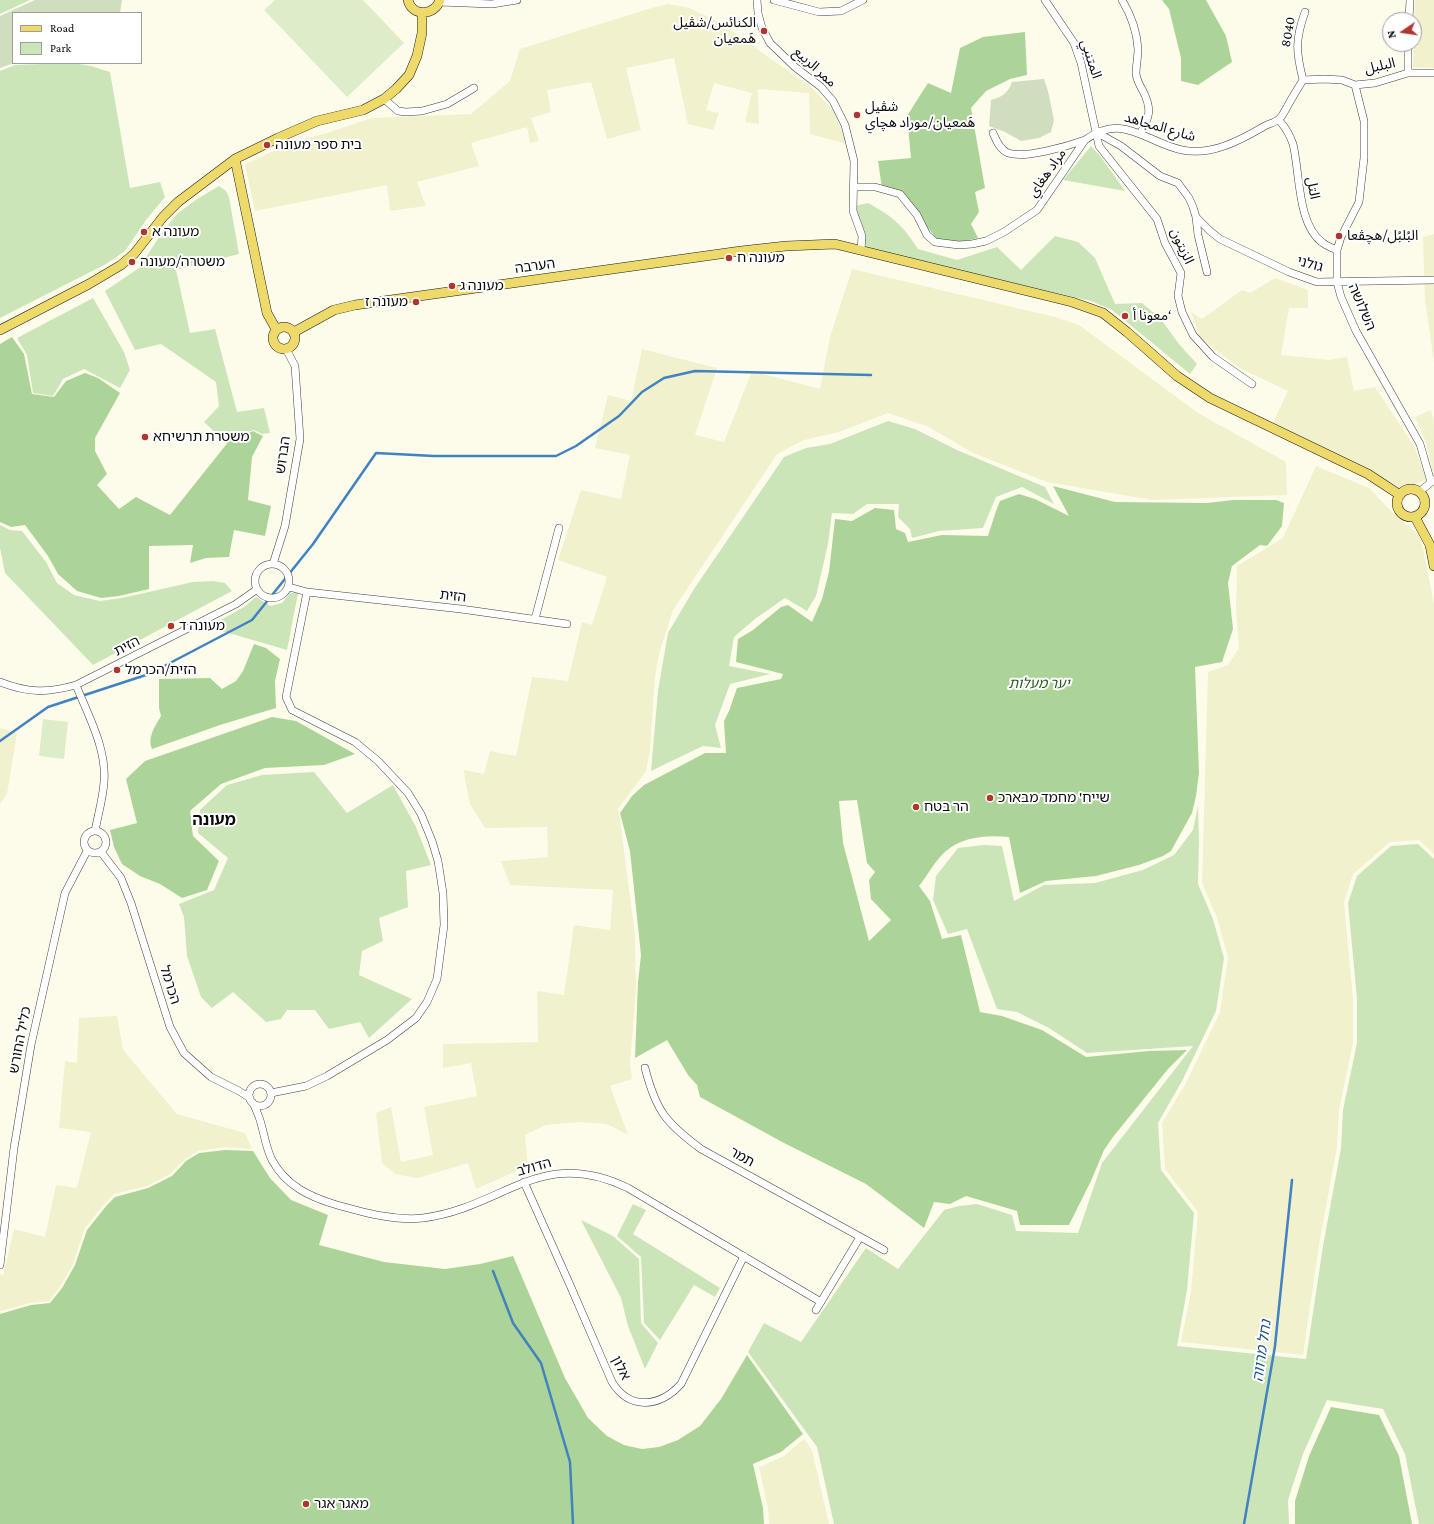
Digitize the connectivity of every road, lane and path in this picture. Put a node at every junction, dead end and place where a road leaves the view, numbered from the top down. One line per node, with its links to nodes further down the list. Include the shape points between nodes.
1 (408, 0): 13 (main road, via 412,8)
2 (517, 0): 9 (street, via 492,4)
3 (758, 0): 27 (street, ممر الربيع, via 762,28 770,43 795,68 821,87 833,101 845,125 851,146 854,161)
4 (774, 0): 10 (street)
5 (863, 0): 10 (street, via 842,10 819,12)
6 (1045, 0): 22 (street, المتنبي, via 1074,43)
7 (1122, 0): 24 (street, via 1136,30 1136,75 1150,109 1148,120)
8 (1410, 0): 12 (street)
9 (440, 1): 13 (main road, via 430,12)
10 (800, 4)
11 (1305, 12): 17 (street, 8040, via 1297,46)
12 (1409, 12)
13 (422, 13): 20 (main road, via 422,33 417,56 409,75)
14 (1408, 52): 15 (street)
15 (1408, 73): 16 (street, البلبل); 18 (street, البلبل, via 1375,83)
16 (1434, 73)
17 (1303, 80): 18 (street, via 1342,80); 21 (street)
18 (1355, 85): 30 (street, השלושה, via 1364,121 1364,158 1359,202)
19 (474, 88): 20 (street, via 447,104 422,111 398,111)
20 (384, 99): 26 (main road, via 363,110 317,121)
21 (1279, 120): 24 (street, شارع المجاهد, via 1233,143 1198,151 1176,148); 30 (street, التل, via 1293,143 1300,191 1312,231 1322,242)
22 (1096, 132): 24 (street, شارع المجاهد, via 1118,128); 25 (street, مراد هغاي); 28 (street, via 1121,146 1160,176 1178,183 1189,198); 38 (street, الزيتون, via 1106,155 1157,219 1165,243 1181,273 1178,296 1182,312 1193,335 1213,357)
23 (993, 133): 25 (street, via 1006,153 1019,155 1049,151)
24 (1140, 134)
25 (1085, 140): 27 (street, مراد هغاي, via 1037,210 1004,232 986,241 972,244 959,246 935,242 927,236 918,215 900,194 875,187)
26 (235, 158): 34 (main road, via 178,202 134,254 121,265); 35 (main road, via 267,313)
27 (853, 187): 29 (street, ممر الربيع, via 853,211 862,236)
28 (1196, 217): 31 (street); 33 (street, גולני, via 1220,239 1289,272 1317,282)
29 (861, 250): 36 (main road, הערבה, via 835,244 786,246 355,304 334,310); 41 (main road, הערבה, via 1072,302 1103,313 1177,376 1210,398 1368,474)
30 (1337, 250): 33 (street, השלושה)
31 (1207, 272)
32 (1434, 280): 33 (street, גולני)
33 (1337, 282): 39 (street, השלושה, via 1356,331 1420,444)
34 (0, 330)
35 (276, 330): 36 (main road, via 284,326); 37 (main road, via 272,336 273,342 278,348)
36 (294, 332): 37 (main road, via 295,341)
37 (286, 349): 44 (street, הברוש, via 295,366 300,439 285,526)
38 (1252, 384)
39 (1432, 481): 40 (street)
40 (1419, 492): 41 (main road, via 1411,489); 42 (main road, via 1425,503 1422,512)
41 (1400, 495): 42 (main road, via 1397,503 1399,511 1406,517)
42 (1415, 517): 45 (main road, via 1430,545)
43 (559, 528): 49 (street)
44 (272, 564): 46 (street, via 285,569); 47 (street, via 257,572)
45 (1434, 566)
46 (289, 586): 47 (street, via 284,594 273,599 260,595); 48 (street, הזית)
47 (256, 590): 52 (street, הזית, via 236,604)
48 (308, 592): 49 (street, הזית); 57 (street, via 286,697 292,710 355,742 378,761 408,793 421,814 438,862 444,925 437,978 427,1002 416,1018 387,1040 327,1076 306,1086)
49 (535, 619): 50 (street, הזית)
50 (567, 624)
51 (0, 682): 52 (street, הזית, via 32,692)
52 (76, 686): 53 (street, via 103,762 104,783)
53 (95, 831): 54 (street, via 89,832 83,840); 55 (street, via 105,837 106,845)
54 (88, 851): 55 (street, via 94,854); 65 (street, כליל החורש, via 65,893 31,1045 14,1148)
55 (101, 852): 58 (street, הכרמל, via 121,878 170,1027 184,1053 211,1077)
56 (644, 1068): 62 (street, תמר, via 656,1104 678,1131 701,1149)
57 (271, 1093): 58 (street, via 267,1087 259,1084 253,1087); 59 (street)
58 (251, 1100): 59 (street, via 261,1106); 60 (street, הדולב)
59 (268, 1102): 60 (street, הדולב, via 262,1115)
60 (263, 1134): 61 (street, הדולב, via 272,1160 290,1183 302,1192 318,1200 372,1215 407,1219 444,1214)
61 (524, 1182): 64 (street, הדולב, via 545,1175 579,1172 615,1181); 64 (street, אלון, via 612,1382 617,1391 635,1402 656,1401 675,1391 682,1384)
62 (860, 1237): 63 (street, תמר); 66 (street)
63 (884, 1250)
64 (744, 1256): 66 (street, הדולב)
65 (0, 1264)
66 (821, 1302): 67 (street)
67 (816, 1310)

